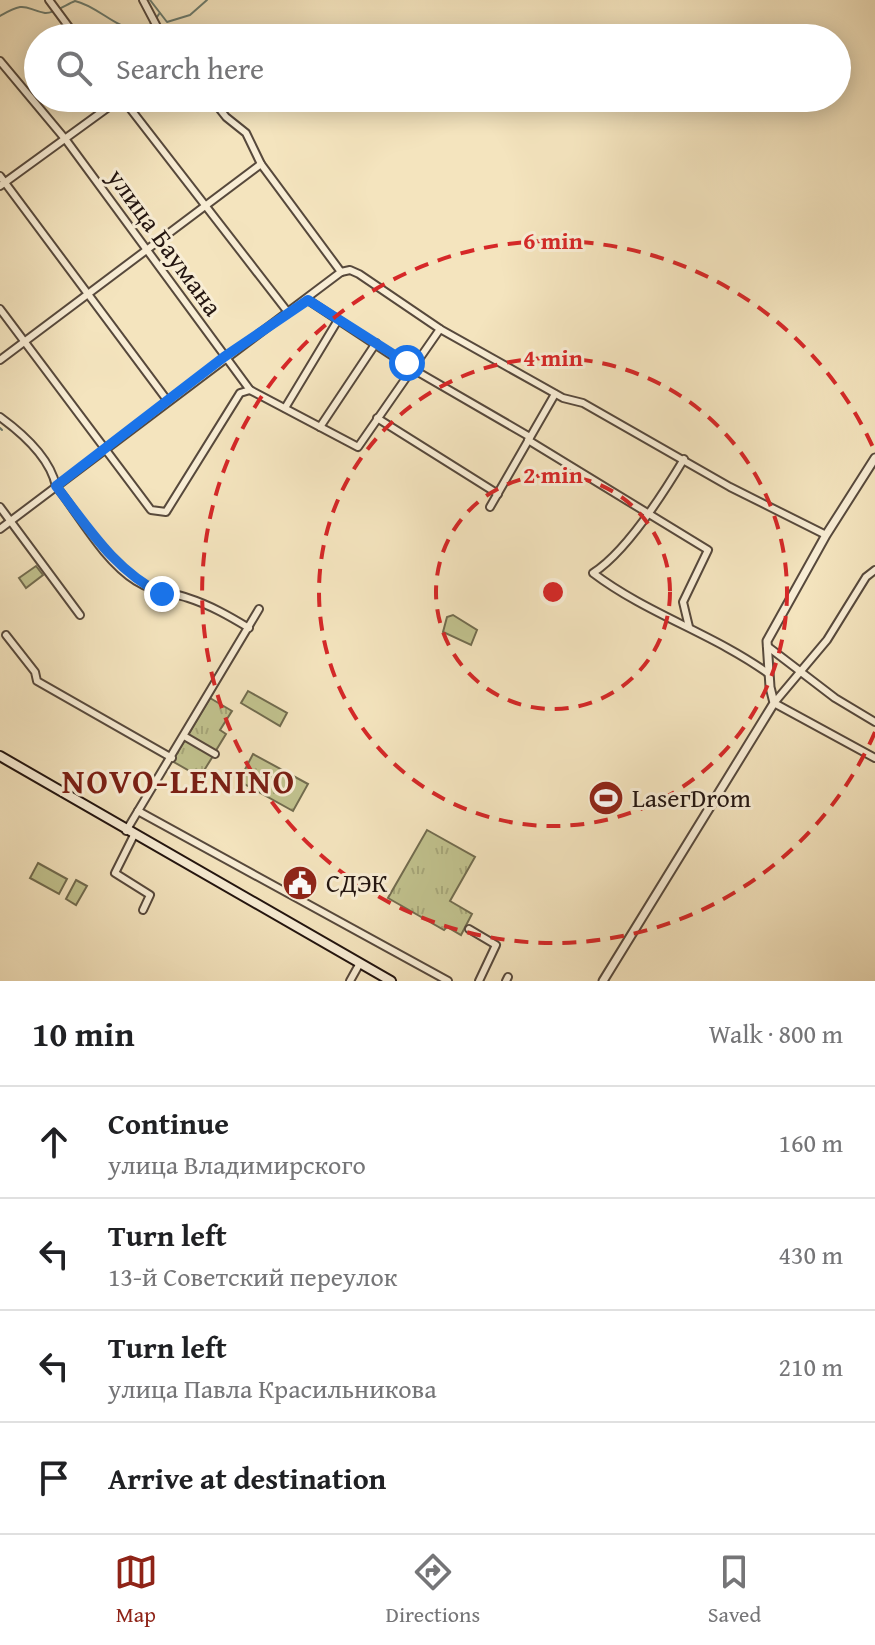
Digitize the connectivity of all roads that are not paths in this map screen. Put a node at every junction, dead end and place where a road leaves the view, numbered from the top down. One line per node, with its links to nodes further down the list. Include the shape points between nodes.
1 (49, 0): 3 (street)
2 (143, 0): 4 (street)
3 (67, 24)
4 (156, 24)
5 (0, 61): 6 (street, улица Баумана)
6 (24, 90)
7 (43, 112): 11 (street, улица Баумана)
8 (103, 112): 11 (street)
9 (132, 112): 14 (street)
10 (222, 112): 12 (street, via 246,133)
11 (66, 140): 13 (street); 15 (street, улица Баумана)
12 (261, 164): 14 (street); 16 (street)
13 (2, 182): 17 (street)
14 (206, 204): 15 (street); 20 (street)
15 (145, 251): 17 (street); 25 (street, улица Баумана)
16 (341, 272): 18 (street); 22 (street, via 359,274)
17 (86, 294): 23 (street); 30 (street)
18 (308, 300): 20 (street); 21 (street)
19 (0, 309): 23 (street)
20 (287, 311): 25 (street)
21 (338, 320): 24 (street); 31 (street)
22 (440, 329): 27 (street); 29 (street)
23 (24, 342): 26 (street); 36 (street)
24 (376, 343): 27 (street); 34 (street)
25 (224, 357): 28 (street, улица Баумана); 30 (street)
26 (0, 360)
27 (411, 368): 33 (street); 35 (street)
28 (250, 390): 31 (street, улица Баумана); 36 (street, via 240,393 166,512 151,510)
29 (555, 394): 35 (street); 38 (street, via 583,403)
30 (167, 400): 36 (street)
31 (285, 408): 34 (street, улица Баумана)
32 (0, 417): 39 (street, via 22,432)
33 (377, 418): 34 (street, улица Баумана, via 358,447); 40 (street)
34 (320, 427)
35 (529, 438): 40 (street); 43 (street)
36 (102, 449): 39 (street)
37 (875, 458): 46 (street)
38 (684, 459): 43 (street, via 655,509); 46 (street)
39 (56, 486): 44 (street); 51 (street, via 135,580 162,594 209,605)
40 (498, 494): 42 (street)
41 (0, 507): 44 (street)
42 (490, 507)
43 (646, 513): 50 (street, via 708,550 683,602); 50 (street, via 610,561 593,573)
44 (12, 520): 45 (street); 49 (street)
45 (0, 529)
46 (826, 535): 53 (street, via 779,614)
47 (875, 570): 54 (street)
48 (259, 609): 51 (street)
49 (80, 615)
50 (689, 627): 55 (street)
51 (249, 628): 58 (street)
52 (6, 635): 61 (street, via 37,681)
53 (767, 646): 54 (street); 55 (street)
54 (800, 671): 56 (street); 57 (street)
55 (769, 674): 56 (street)
56 (774, 703): 62 (street); 72 (street)
57 (875, 722)
58 (184, 736): 59 (street); 61 (street)
59 (215, 754)
60 (0, 756): 64 (main road)
61 (172, 758): 63 (street)
62 (875, 758)
63 (138, 811): 64 (street); 68 (street)
64 (130, 833): 65 (street, via 115,873 150,895); 67 (main road)
65 (143, 910)
66 (469, 929): 71 (street, via 496,945)
67 (360, 963): 69 (street); 70 (main road)
68 (444, 980)
69 (350, 981)
70 (391, 981)
71 (479, 981)
72 (603, 981)

